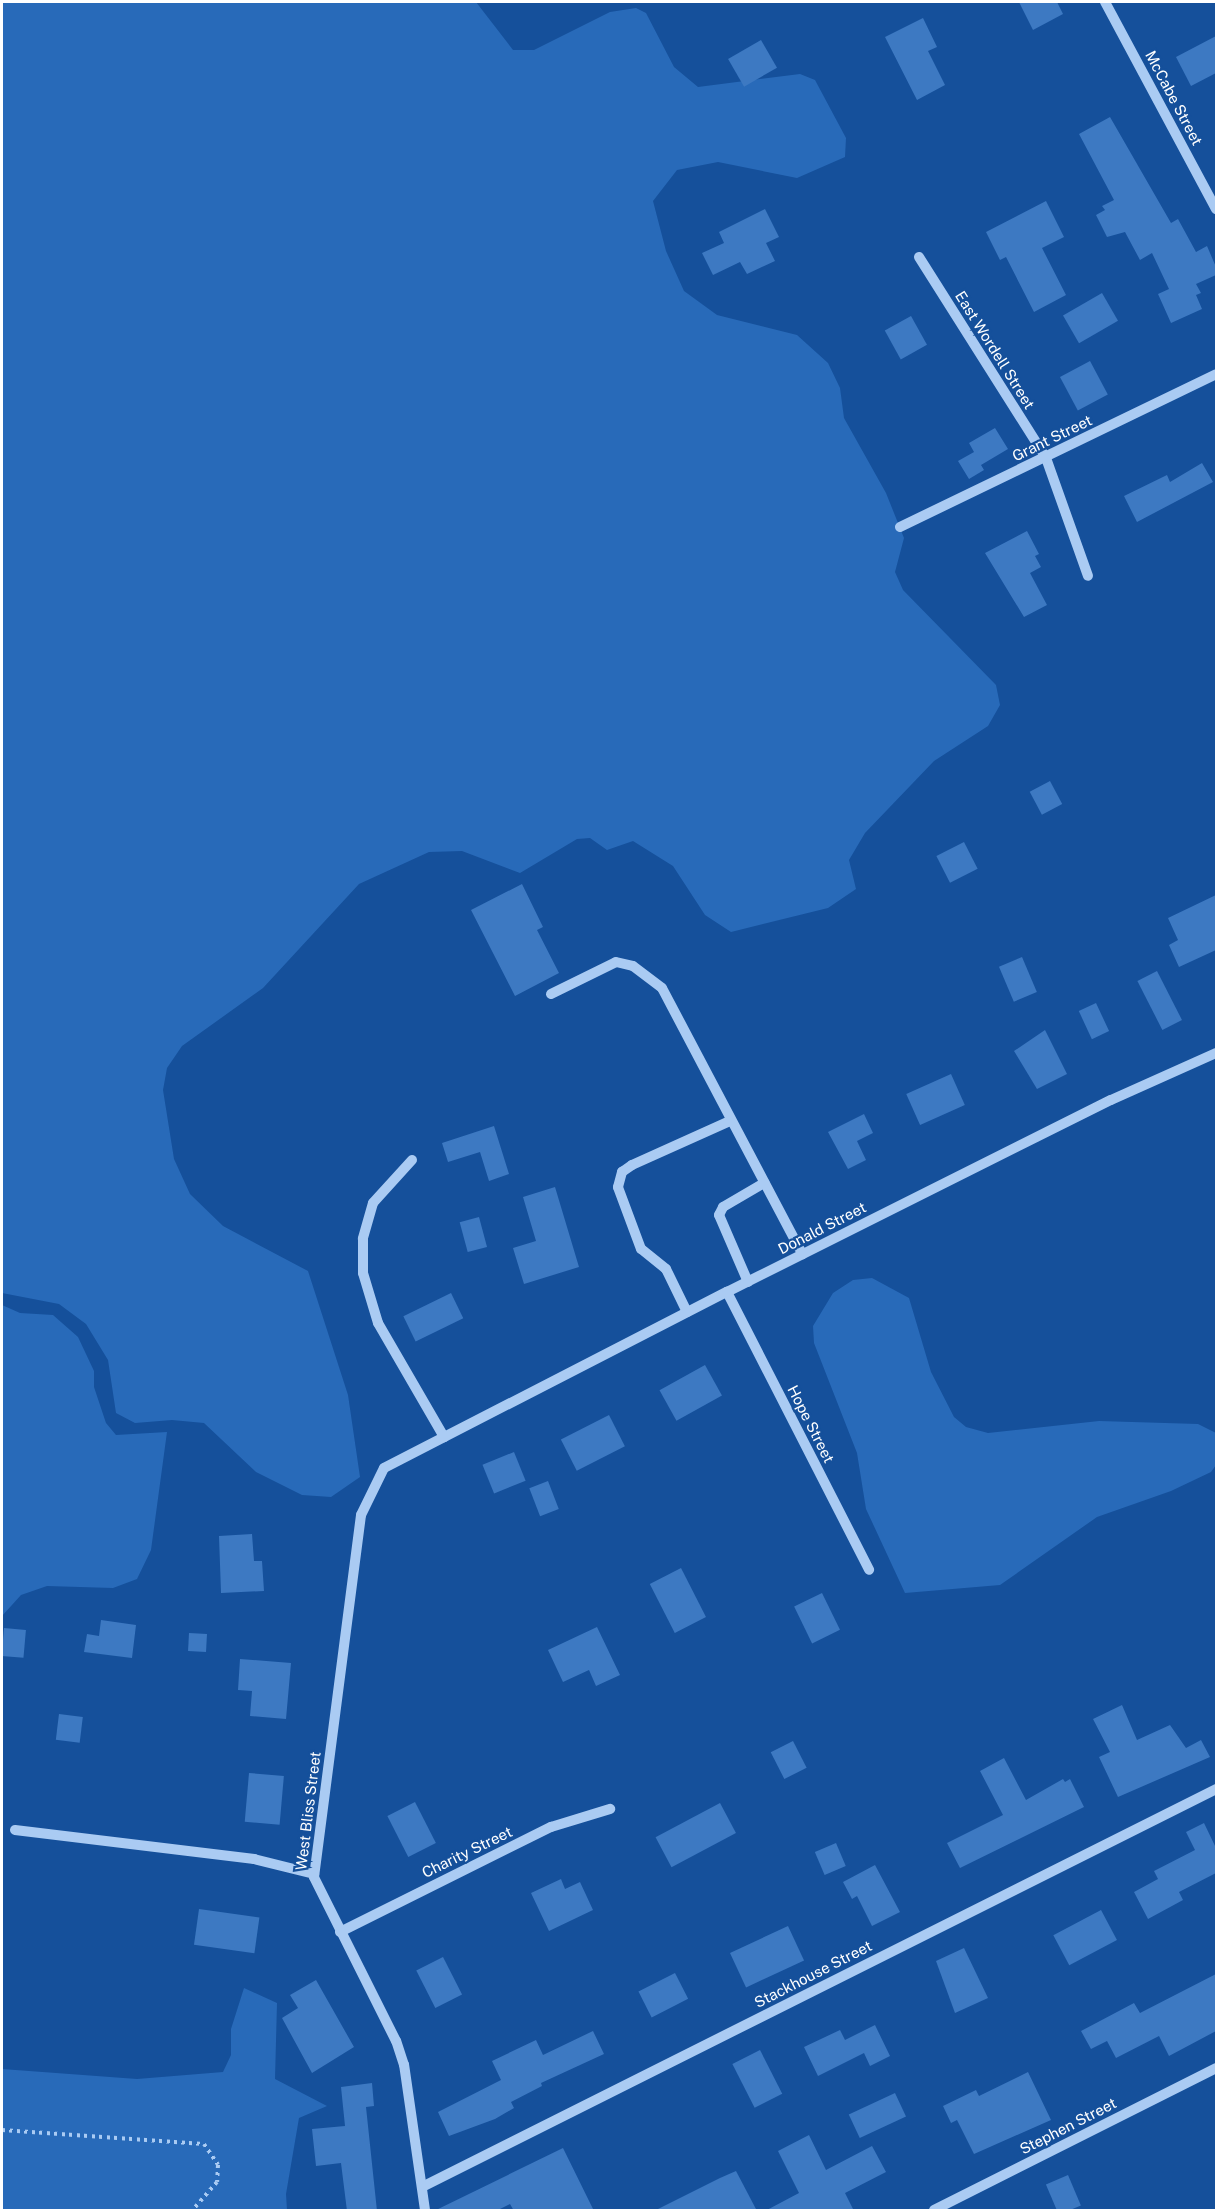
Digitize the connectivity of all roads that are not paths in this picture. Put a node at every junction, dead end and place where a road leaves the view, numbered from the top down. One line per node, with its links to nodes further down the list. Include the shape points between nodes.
1 (1105, 2): 2 (street, McCabe Street)
2 (1216, 209)
3 (919, 257): 5 (street, East Wordell Street)
4 (1216, 374): 5 (street, Grant Street)
5 (1046, 458): 6 (street, Grant Street); 7 (street, East Wordell Street)
6 (900, 527)
7 (1088, 576)
8 (551, 994): 10 (street, via 616,962 649,976 663,988)
9 (1216, 1053): 13 (street, Donald Street)
10 (730, 1120): 12 (street); 16 (street, via 632,1165 622,1172 618,1186 641,1249 666,1269)
11 (412, 1160): 17 (street, via 373,1203 363,1239 363,1273 378,1323)
12 (764, 1183): 13 (street); 14 (street, via 723,1207 719,1215)
13 (802, 1254): 14 (street, Donald Street)
14 (748, 1282): 15 (street, Donald Street)
15 (727, 1292): 16 (street, Donald Street); 18 (street, Hope Street)
16 (687, 1312): 17 (street, Donald Street)
17 (444, 1437): 22 (street, West Bliss Street, via 384,1468 361,1515)
18 (869, 1570)
19 (1216, 1789): 25 (street, Stackhouse Street)
20 (610, 1809): 23 (street, Charity Street, via 551,1827)
21 (15, 1830): 22 (street, via 254,1858)
22 (314, 1874): 23 (street, West Bliss Street)
23 (340, 1932): 25 (street, West Bliss Street, via 396,2041 404,2065)
24 (1216, 2068): 27 (street, Stephen Street)
25 (422, 2187): 26 (street, West Bliss Street)
26 (425, 2211)
27 (934, 2211)

